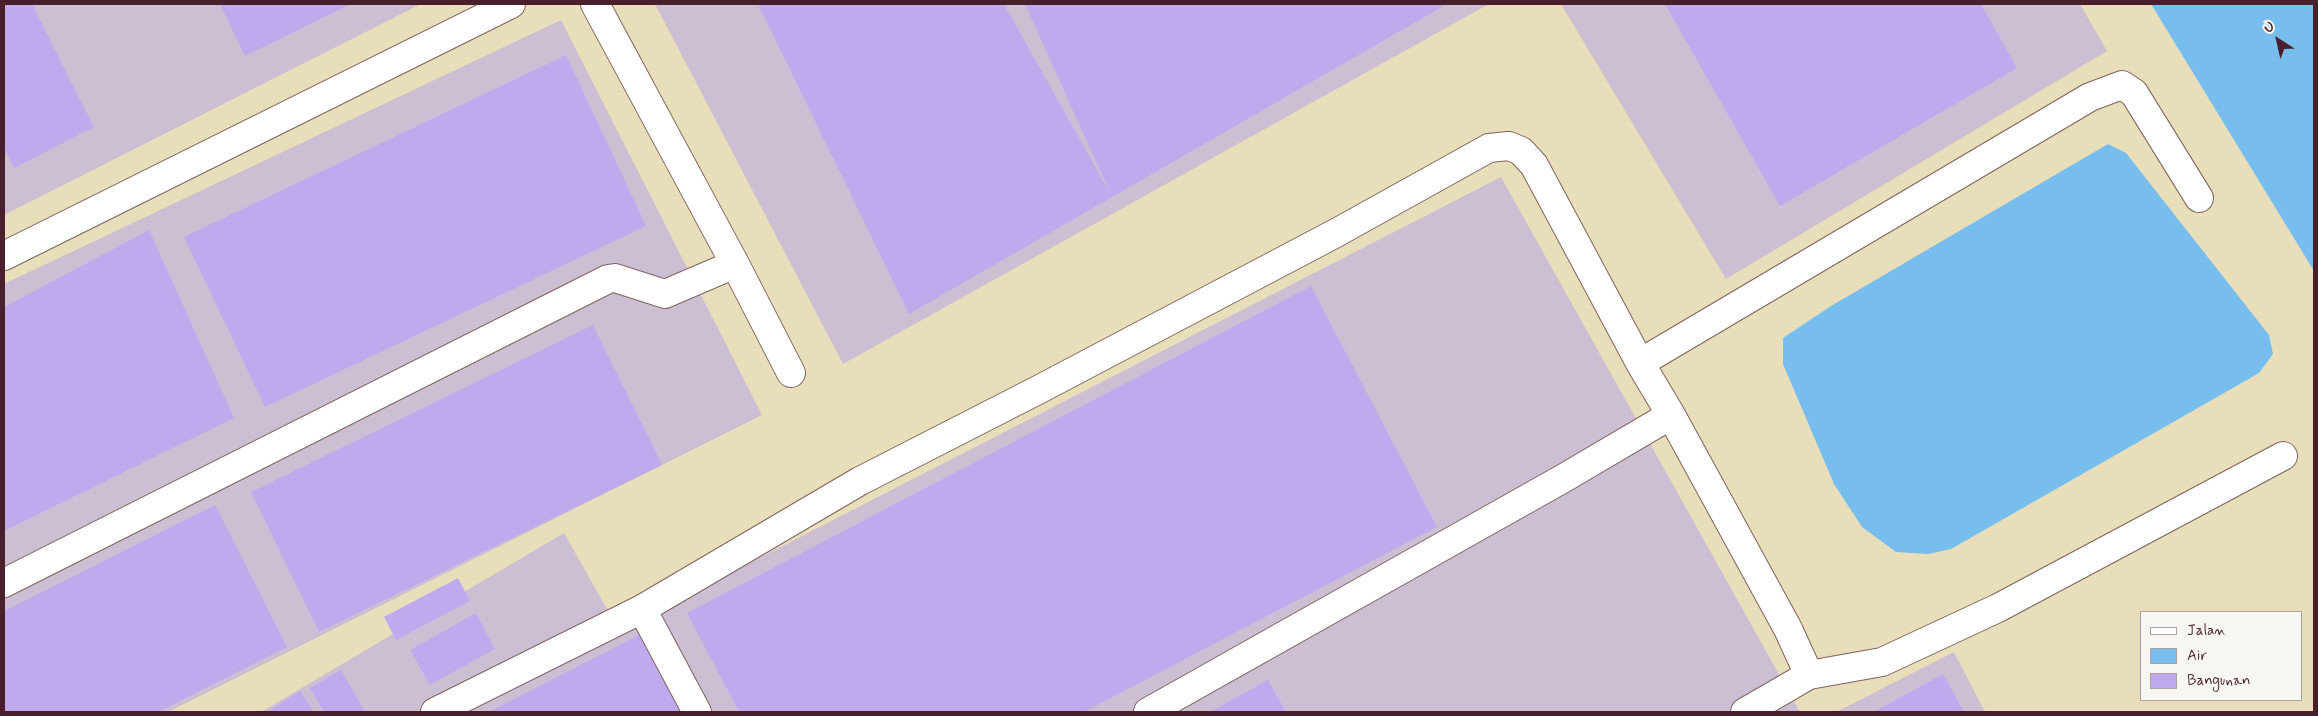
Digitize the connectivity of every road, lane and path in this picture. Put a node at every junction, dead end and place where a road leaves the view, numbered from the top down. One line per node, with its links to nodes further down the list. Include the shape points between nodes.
1 (511, 4): 4 (lane)
2 (596, 4): 5 (lane)
3 (2199, 198): 6 (lane, via 2134,93 2122,85 2090,97)
4 (4, 256)
5 (735, 264): 7 (lane); 10 (lane, via 665,294 615,278 608,279)
6 (1640, 363): 8 (lane); 11 (lane, via 1534,165 1521,151 1509,146 1489,148 1099,358 860,481)
7 (791, 372)
8 (1672, 415): 12 (lane); 15 (lane)
9 (2283, 456): 12 (lane, via 1998,608 1882,662)
10 (4, 583)
11 (642, 609): 13 (lane); 14 (lane)
12 (1810, 675): 16 (lane)
13 (435, 712)
14 (697, 712)
15 (1148, 712)
16 (1745, 712)

